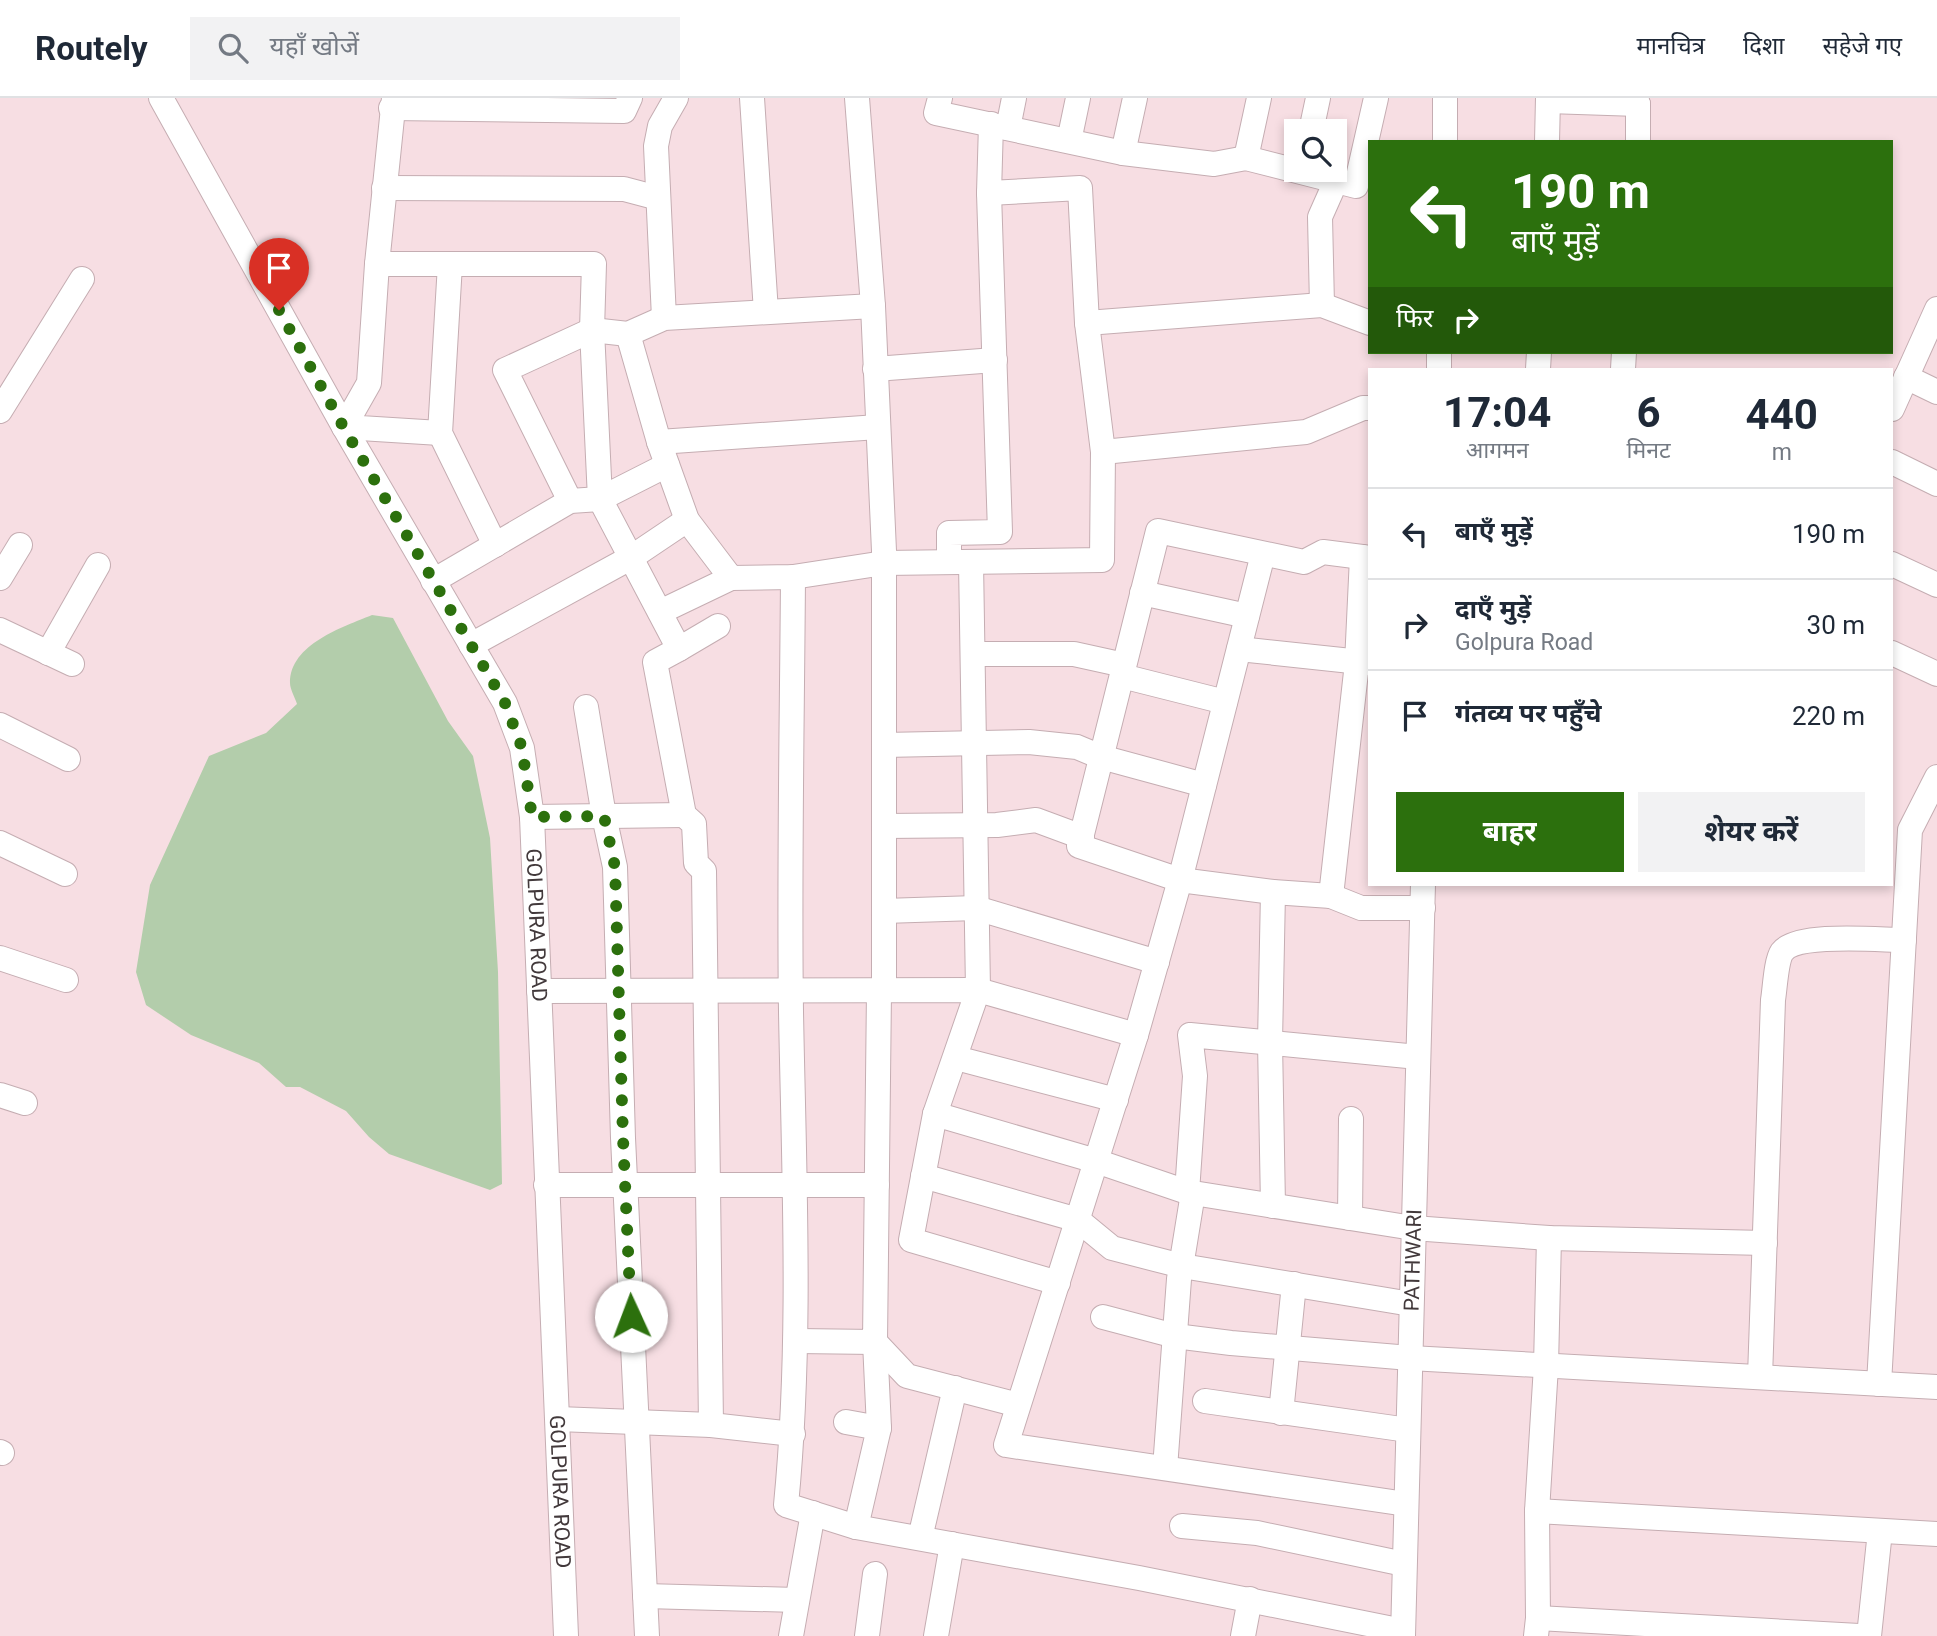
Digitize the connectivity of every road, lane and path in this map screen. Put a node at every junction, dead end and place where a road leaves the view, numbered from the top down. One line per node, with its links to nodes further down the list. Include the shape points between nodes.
1 (161, 98): 51 (street, GOLPURA ROAD)
2 (630, 98): 16 (street, via 624,111)
3 (676, 98): 30 (street, via 660,126 656,146)
4 (752, 98): 37 (street)
5 (857, 98): 34 (street)
6 (940, 98): 18 (street, via 936,113)
7 (1014, 98): 18 (street)
8 (1078, 98): 22 (street)
9 (1135, 98): 23 (street)
10 (1259, 98): 24 (street)
11 (1318, 98): 17 (street)
12 (1376, 98): 27 (street, via 1356,186)
13 (1445, 98): 19 (street)
14 (1548, 99): 15 (street); 20 (street)
15 (1636, 101): 21 (street)
16 (392, 103): 28 (street)
17 (1314, 119)
18 (999, 126): 22 (street); 29 (street)
19 (1445, 140)
20 (1548, 140)
21 (1638, 140)
22 (1069, 141): 23 (street)
23 (1123, 153): 24 (street, via 1214,164)
24 (1246, 158): 25 (street)
25 (1284, 167)
26 (1336, 182): 35 (street, via 1320,217)
27 (1340, 182)
28 (384, 188): 30 (street, via 624,189); 31 (street)
29 (989, 193): 40 (street, via 1080,188); 43 (street)
30 (658, 198): 38 (street)
31 (377, 264): 32 (street); 51 (street, via 369,383)
32 (450, 264): 41 (street, via 594,264); 52 (street)
33 (82, 279): 49 (street)
34 (873, 306): 37 (street); 44 (street)
35 (1322, 306): 39 (street); 40 (street)
36 (1937, 309): 45 (street)
37 (766, 312): 38 (street)
38 (664, 318): 42 (street)
39 (1368, 322)
40 (1087, 323): 53 (street)
41 (592, 330): 42 (street); 57 (street); 58 (street, via 505,370)
42 (628, 334): 54 (street)
43 (995, 360): 44 (street); 65 (street, via 1000,532 949,533)
44 (875, 369): 50 (street)
45 (1906, 377): 46 (street); 47 (street)
46 (1937, 392)
47 (1893, 407)
48 (1368, 408): 53 (street, via 1306,432)
49 (0, 411)
50 (878, 427): 54 (street); 66 (street)
51 (344, 428): 52 (street); 72 (street, GOLPURA ROAD)
52 (440, 433): 61 (street)
53 (1103, 452): 65 (street, via 1102,560)
54 (663, 454): 57 (street); 59 (street)
55 (1893, 462): 56 (street)
56 (1937, 484)
57 (600, 499): 58 (street); 63 (street)
58 (570, 501): 61 (street)
59 (687, 520): 63 (street); 71 (street)
60 (20, 545): 70 (street)
61 (495, 545): 72 (street)
62 (1263, 554): 64 (street, via 1304,562 1323,552); 74 (street, via 1157,531); 76 (street)
63 (632, 557): 75 (street); 79 (street)
64 (1366, 557): 85 (street)
65 (960, 562): 66 (street); 84 (street)
66 (884, 563): 69 (street); 93 (street)
67 (1893, 564): 73 (street)
68 (98, 565): 82 (street)
69 (793, 577): 71 (street); 122 (street)
70 (0, 578)
71 (731, 578): 75 (street)
72 (433, 581): 79 (street, GOLPURA ROAD)
73 (1937, 584)
74 (1142, 593): 76 (street); 87 (street)
75 (660, 612): 80 (street)
76 (1247, 616): 81 (street)
77 (718, 626): 80 (street)
78 (0, 630): 82 (street)
79 (471, 645): 100 (street, GOLPURA ROAD, via 505,703 522,748)
80 (680, 649): 98 (street, via 654,662)
81 (1239, 649): 85 (street); 89 (street)
82 (48, 653): 86 (street)
83 (1893, 653): 88 (street)
84 (973, 654): 87 (street, via 1074,654); 92 (street)
85 (1363, 663): 110 (street)
86 (72, 664)
87 (1123, 671): 89 (street); 94 (street)
88 (1937, 674)
89 (1226, 702): 97 (street)
90 (586, 707): 99 (street)
91 (0, 725): 95 (street)
92 (975, 743): 93 (street); 94 (street, via 1077,747); 102 (street)
93 (884, 744): 103 (street)
94 (1101, 757): 97 (street); 104 (street)
95 (68, 759)
96 (1937, 777): 101 (street)
97 (1204, 785): 107 (street)
98 (684, 815): 99 (street); 121 (street, via 694,824 696,863 704,871)
99 (604, 816): 100 (street); 120 (street, via 615,867)
100 (532, 817): 119 (street, GOLPURA ROAD)
101 (1903, 819): 114 (street, via 1910,830)
102 (974, 825): 103 (street); 104 (street, via 1035,820); 111 (street)
103 (884, 826): 113 (street)
104 (1082, 836): 107 (street, via 1079,846)
105 (0, 843): 106 (street)
106 (65, 874)
107 (1180, 880): 109 (street); 116 (street)
108 (1423, 886): 112 (street, PATHWARI)
109 (1273, 892): 110 (street); 125 (street)
110 (1331, 896): 112 (street, via 1361,908)
111 (976, 908): 113 (street); 116 (street); 118 (street)
112 (1423, 908): 126 (street, PATHWARI)
113 (884, 911): 123 (street)
114 (1904, 940): 146 (street, via 1808,940 1788,946 1780,954 1773,1000); 159 (street)
115 (0, 958): 117 (street)
116 (1157, 962): 124 (street)
117 (66, 981)
118 (978, 989): 123 (street); 124 (street); 127 (street)
119 (539, 991): 120 (street); 135 (street, GOLPURA ROAD)
120 (618, 991): 121 (street); 136 (street)
121 (706, 991): 122 (street); 137 (street)
122 (791, 991): 123 (street); 138 (street)
123 (881, 991): 139 (street)
124 (1136, 1035): 129 (street)
125 (1270, 1042): 126 (street); 140 (street, via 1191,1035 1195,1076); 141 (street)
126 (1418, 1057): 144 (street, PATHWARI)
127 (956, 1058): 129 (street); 131 (street)
128 (0, 1095): 130 (street)
129 (1116, 1100): 133 (street)
130 (25, 1104)
131 (935, 1114): 133 (street); 134 (street)
132 (1352, 1119): 142 (street)
133 (1096, 1161): 140 (street); 143 (street)
134 (923, 1176): 143 (street); 148 (street, via 911,1240)
135 (547, 1185): 136 (street); 165 (street, GOLPURA ROAD)
136 (626, 1185): 137 (street); 166 (street)
137 (709, 1185): 138 (street); 168 (street)
138 (794, 1185): 139 (street); 153 (street)
139 (877, 1185): 154 (street)
140 (1190, 1193): 141 (street); 147 (street)
141 (1273, 1206): 142 (street)
142 (1350, 1218): 144 (street)
143 (1078, 1220): 147 (street, via 1112,1248); 148 (street)
144 (1413, 1228): 145 (street); 150 (street, PATHWARI)
145 (1549, 1238): 146 (street); 157 (street)
146 (1765, 1243): 158 (street)
147 (1182, 1266): 149 (street); 152 (street)
148 (1058, 1283): 163 (street)
149 (1294, 1284): 150 (street); 155 (street)
150 (1411, 1304): 156 (street, PATHWARI)
151 (1103, 1317): 152 (street)
152 (1175, 1336): 155 (street); 172 (street)
153 (796, 1342): 154 (street); 171 (street)
154 (875, 1342): 161 (street, via 908,1376); 169 (street)
155 (1288, 1348): 156 (street); 164 (street)
156 (1410, 1358): 157 (street); 170 (street, PATHWARI)
157 (1546, 1366): 158 (street); 174 (street)
158 (1760, 1377): 159 (street)
159 (1879, 1384): 160 (street)
160 (1937, 1387)
161 (955, 1388): 163 (street); 180 (street)
162 (1205, 1401): 164 (street)
163 (1018, 1405): 172 (street, via 1006,1445)
164 (1281, 1413): 170 (street)
165 (558, 1419): 166 (street); 191 (street, GOLPURA ROAD)
166 (635, 1421): 168 (street); 184 (street)
167 (846, 1422): 169 (street)
168 (711, 1425): 171 (street)
169 (879, 1428): 177 (street)
170 (1408, 1430): 173 (street, PATHWARI)
171 (793, 1434): 175 (street, via 786,1504)
172 (1165, 1468): 173 (street)
173 (1406, 1504): 182 (street, PATHWARI)
174 (1537, 1511): 178 (street); 187 (street)
175 (813, 1513): 177 (street); 186 (street)
176 (1182, 1526): 182 (street, via 1257,1533)
177 (856, 1527): 180 (street)
178 (1880, 1531): 179 (street); 197 (street)
179 (1937, 1534)
180 (920, 1538): 181 (street)
181 (952, 1544): 185 (street); 190 (street)
182 (1404, 1564): 189 (street, PATHWARI)
183 (875, 1574): 194 (street)
184 (645, 1596): 186 (street); 192 (street)
185 (1250, 1599): 189 (street); 195 (street)
186 (797, 1600): 193 (street)
187 (1537, 1627): 188 (street)
188 (1768, 1633): 196 (street)
189 (1403, 1634)
190 (941, 1635)
191 (566, 1636)
192 (647, 1636)
193 (791, 1636)
194 (867, 1636)
195 (1243, 1636)
196 (1859, 1636)
197 (1869, 1636)

